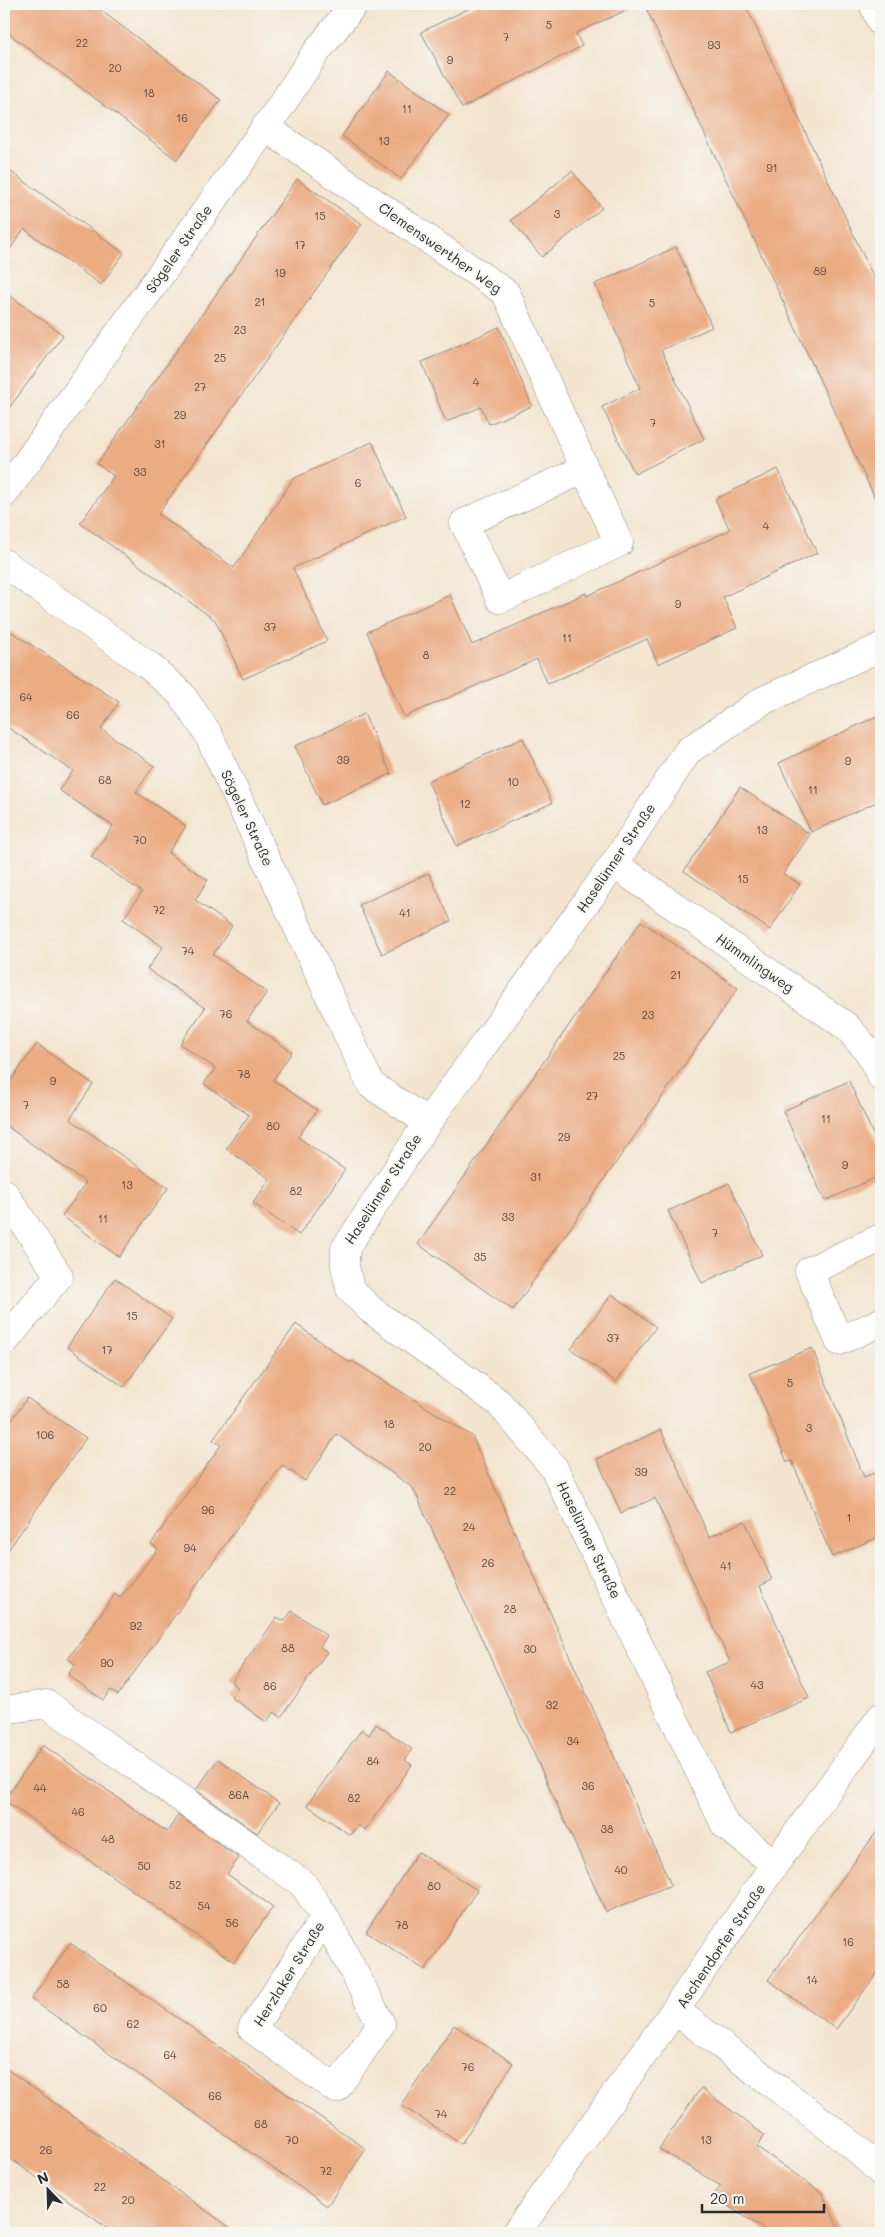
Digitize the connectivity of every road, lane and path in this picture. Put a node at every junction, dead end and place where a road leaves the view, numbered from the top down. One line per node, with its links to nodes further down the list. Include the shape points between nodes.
1 (354, 4): 4 (street, Sögeler Straße)
2 (873, 4): 3 (street)
3 (881, 22)
4 (265, 127): 5 (street, Clemenswerther Weg, via 506,293); 6 (street, Sögeler Straße)
5 (585, 469): 5 (street, Clemenswerther Weg, via 464,523 500,599 618,543)
6 (4, 494)
7 (4, 563): 11 (street, Sögeler Straße, via 150,666 180,693 207,732 371,1085)
8 (881, 647): 9 (street, Haselünner Straße, via 762,701 688,751)
9 (614, 864): 10 (street, Hümmlingweg, via 847,1027 869,1052); 11 (street, Haselünner Straße)
10 (881, 1077)
11 (428, 1122): 18 (street, Haselünner Straße, via 344,1249 350,1288 370,1309 499,1402 554,1468 725,1824)
12 (4, 1193): 15 (street, via 59,1276)
13 (881, 1238): 14 (street, via 809,1271 839,1341)
14 (881, 1322)
15 (4, 1342)
16 (4, 1710): 19 (street, Herzlaker Straße, via 47,1704 303,1884)
17 (881, 1717): 18 (street, Aschendorfer Straße)
18 (775, 1864): 20 (street, Aschendorfer Straße)
19 (325, 1917): 19 (street, Herzlaker Straße, via 381,2024 336,2089 252,2029)
20 (676, 2010): 21 (street, Aschendorfer Straße, via 850,2143); 22 (street)
21 (881, 2172)
22 (516, 2233)

